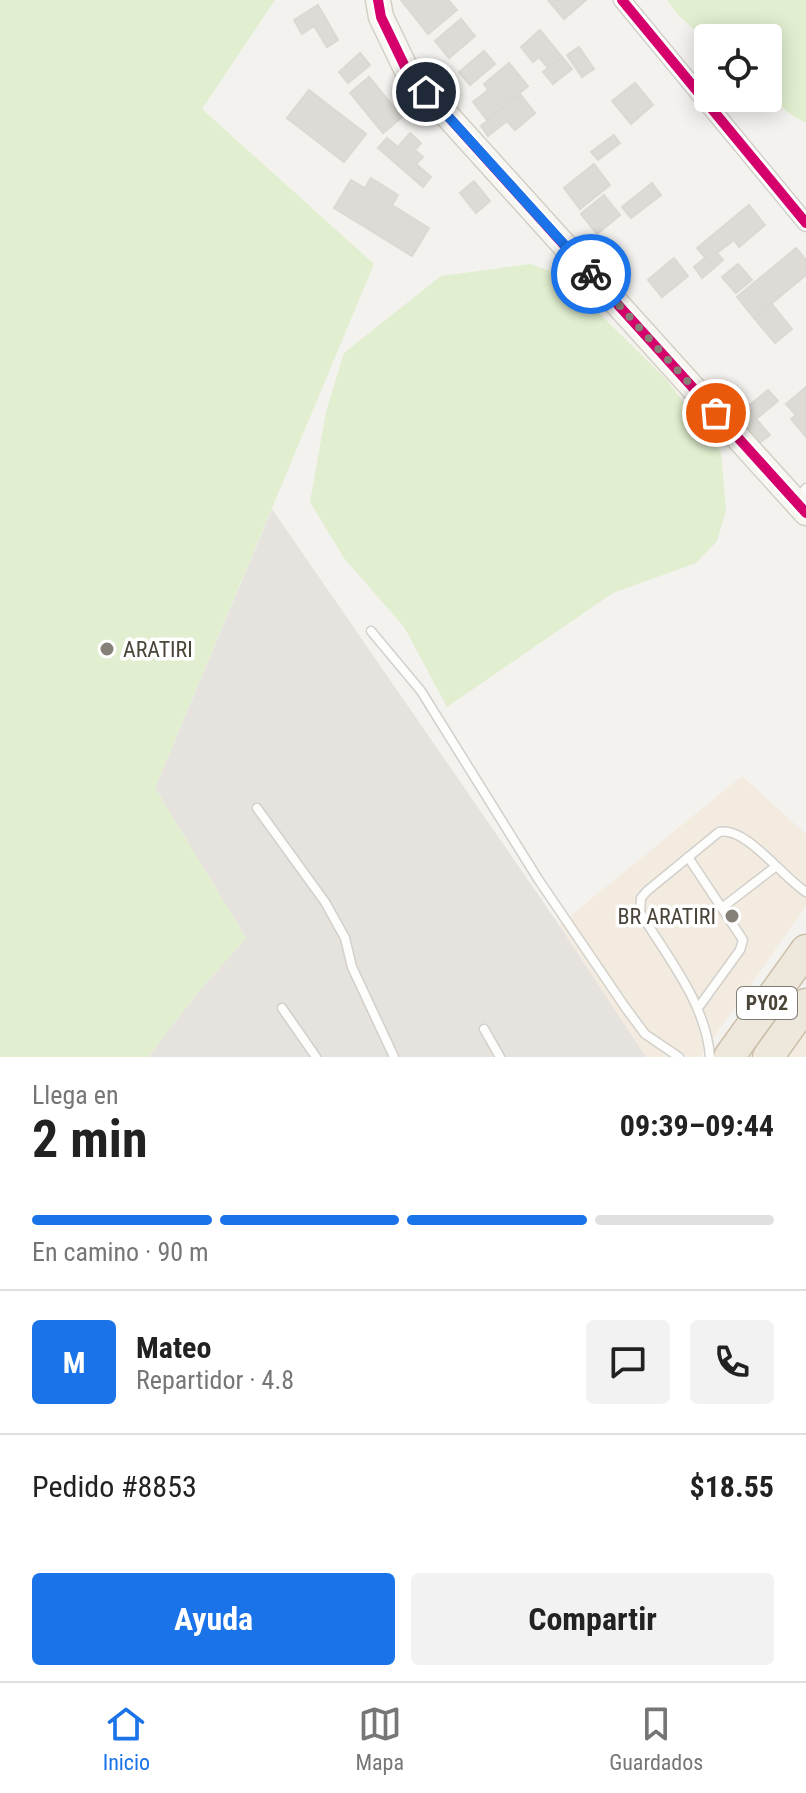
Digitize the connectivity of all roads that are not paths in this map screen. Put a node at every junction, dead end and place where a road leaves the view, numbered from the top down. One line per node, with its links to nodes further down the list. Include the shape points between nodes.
1 (378, 0): 4 (street, via 407,71)
2 (622, 0): 3 (street)
3 (806, 223)
4 (802, 501)
5 (371, 631): 19 (lane, via 421,691 625,1007 645,1034)
6 (257, 808): 17 (lane, via 345,938 352,967)
7 (688, 857): 8 (lane, via 719,832 734,831); 10 (lane); 14 (lane, via 647,891 639,905)
8 (775, 867): 9 (lane); 10 (lane)
9 (806, 892)
10 (723, 907): 14 (lane, via 743,940)
11 (806, 950): 21 (highway, PY02)
12 (806, 1004): 22 (highway, PY02)
13 (282, 1008): 16 (lane)
14 (698, 1008): 20 (lane)
15 (484, 1029): 18 (lane)
16 (316, 1057)
17 (394, 1057)
18 (500, 1057)
19 (679, 1057)
20 (710, 1057)
21 (729, 1057)
22 (768, 1057)

